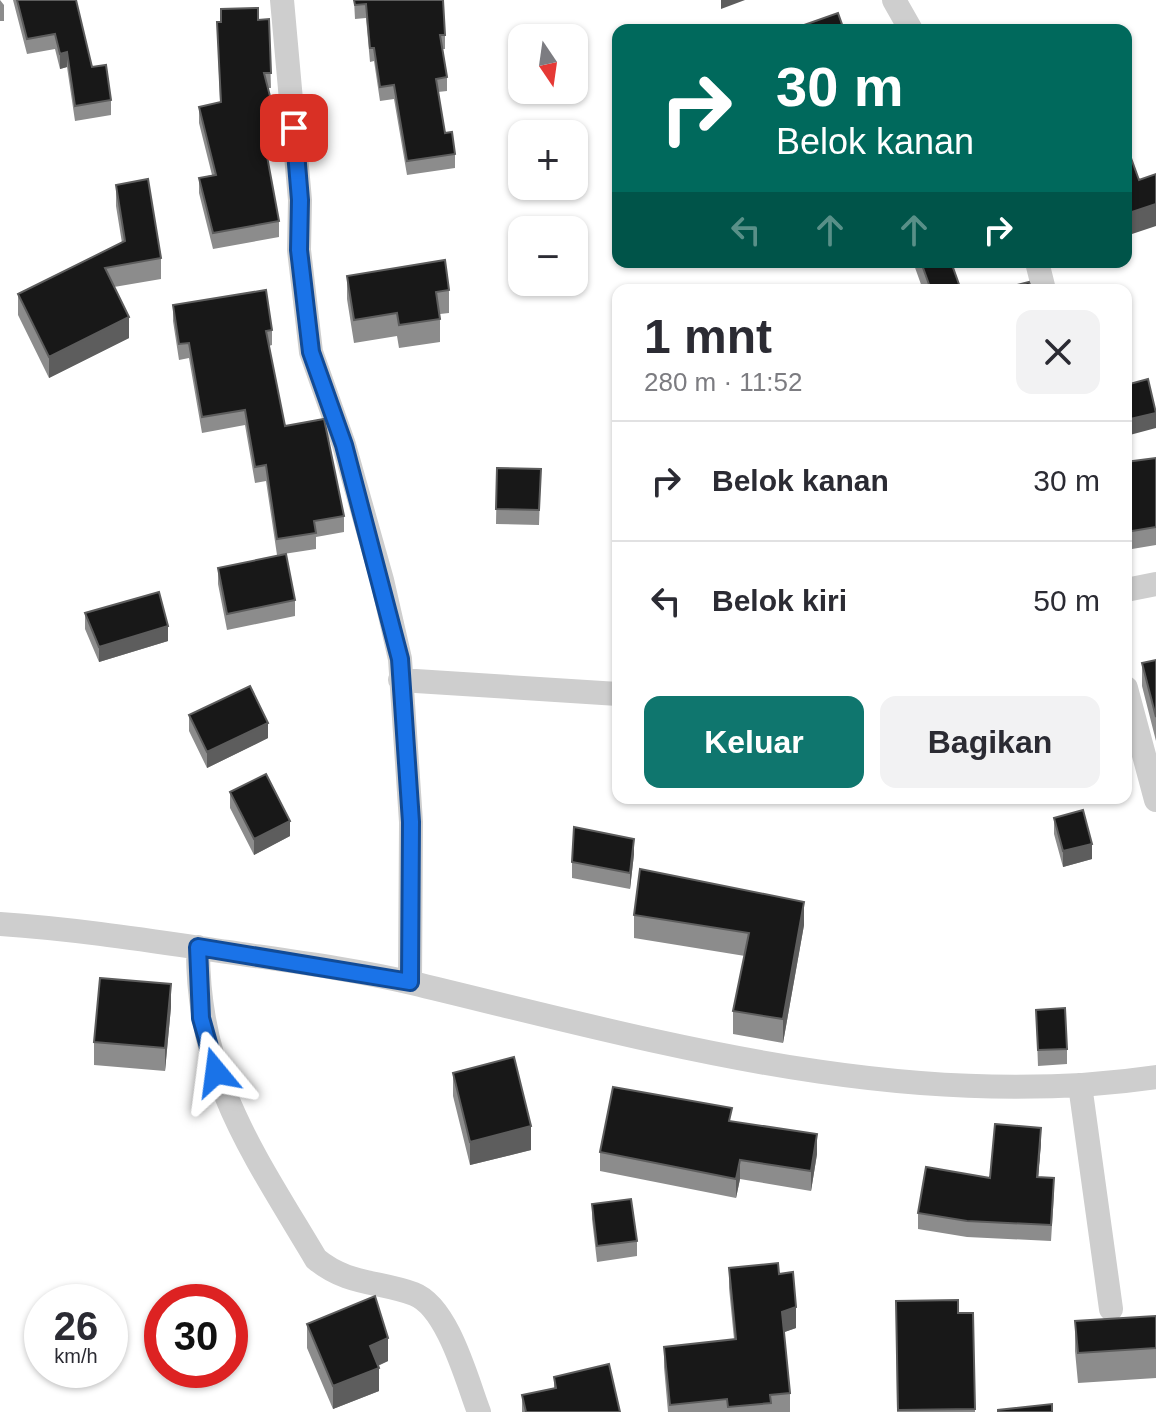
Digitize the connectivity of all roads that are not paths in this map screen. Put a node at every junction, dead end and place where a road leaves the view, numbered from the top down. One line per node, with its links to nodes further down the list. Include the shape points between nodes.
1 (282, 0): 6 (street, via 311,352 382,580)
2 (894, 0): 3 (street)
3 (908, 24)
4 (1156, 584): 5 (street)
5 (1132, 589)
6 (400, 680): 7 (street); 12 (street, via 411,822)
7 (612, 694)
8 (1132, 710): 9 (street)
9 (1156, 800)
10 (0, 924): 11 (street)
11 (198, 947): 12 (street); 16 (street, via 201,1018 223,1095 316,1259 352,1281 417,1295 438,1314)
12 (410, 982): 14 (street, via 510,1009 813,1072 1006,1089)
13 (1156, 1077): 14 (street)
14 (1080, 1085): 15 (street)
15 (1111, 1309)
16 (479, 1412)

